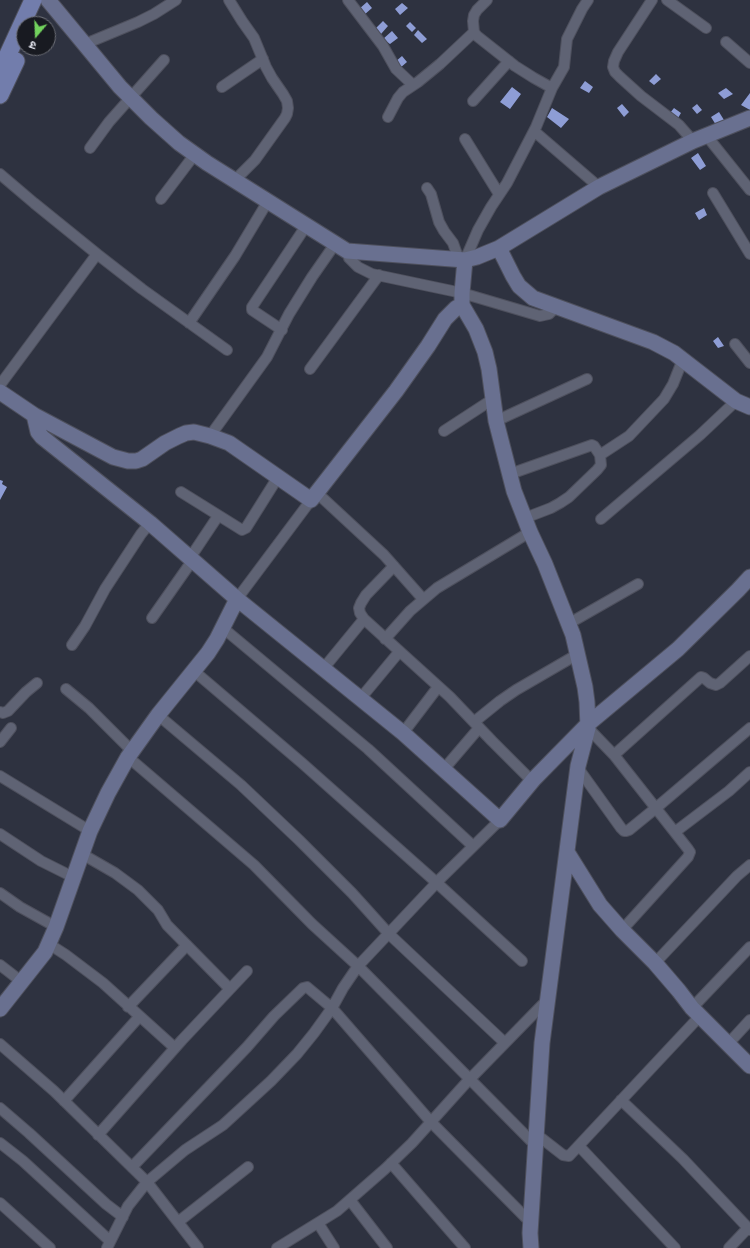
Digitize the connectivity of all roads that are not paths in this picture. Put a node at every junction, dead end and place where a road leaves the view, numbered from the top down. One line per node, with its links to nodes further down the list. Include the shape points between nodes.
1 (33, 0): 21 (main road)
2 (44, 0): 11 (main road)
3 (48, 0): 15 (street)
4 (176, 0): 15 (street, via 138,22)
5 (229, 0): 17 (street, via 254,38)
6 (348, 0): 22 (street, via 383,46 396,70)
7 (588, 0): 24 (street, via 569,35 564,67)
8 (652, 0): 31 (street, via 618,52 613,67 620,77)
9 (668, 0): 12 (street)
10 (482, 2): 13 (street, via 474,15)
11 (37, 16)
12 (706, 28)
13 (474, 32): 19 (street); 22 (street)
14 (726, 42): 20 (street)
15 (86, 44): 26 (street)
16 (18, 56): 25 (main road)
17 (263, 59): 23 (street); 36 (street, via 287,101 287,114 254,160)
18 (164, 60): 26 (street)
19 (509, 61): 24 (street); 27 (street)
20 (750, 63)
21 (0, 72)
22 (413, 85): 28 (street, via 398,98)
23 (222, 87)
24 (552, 88): 30 (street)
25 (0, 95)
26 (131, 98): 33 (street); 34 (street, via 179,143)
27 (473, 101)
28 (388, 117)
29 (750, 118): 31 (street)
30 (534, 131): 37 (street); 41 (street)
31 (699, 138): 37 (street); 39 (street)
32 (465, 140): 41 (street)
33 (90, 148)
34 (195, 154): 36 (street); 42 (street)
35 (0, 174): 47 (street)
36 (235, 180): 43 (street)
37 (599, 187): 46 (street)
38 (426, 188): 49 (street, via 431,194 439,222)
39 (750, 190)
40 (713, 193): 48 (street)
41 (499, 194): 49 (street)
42 (161, 199)
43 (268, 202): 44 (street); 53 (street)
44 (306, 226): 45 (street); 54 (street, via 252,308)
45 (341, 247): 49 (street); 50 (street, via 358,267); 54 (street, via 312,277)
46 (499, 248): 49 (street); 52 (street, via 519,286 533,298)
47 (97, 254): 53 (street); 61 (street)
48 (750, 254)
49 (462, 260): 51 (street)
50 (378, 275): 51 (street); 59 (street)
51 (462, 299): 52 (street, via 540,316 548,314); 63 (street, via 485,352); 74 (street, via 445,319 396,392)
52 (557, 306): 57 (street, via 653,342)
53 (189, 323): 56 (street)
54 (282, 330): 69 (street, via 267,357)
55 (735, 344): 58 (street)
56 (227, 350)
57 (683, 360): 64 (street); 70 (street, via 664,399 629,436)
58 (750, 363)
59 (310, 368)
60 (587, 379): 67 (street)
61 (0, 385)
62 (0, 392): 66 (street)
63 (493, 398): 67 (street); 68 (street)
64 (736, 401): 65 (street); 76 (street)
65 (750, 408)
66 (34, 415): 69 (street, via 113,457 128,461 142,459 165,443 186,433); 77 (street, via 42,438)
67 (496, 421): 71 (street)
68 (444, 431)
69 (210, 436): 72 (street, via 228,443)
70 (600, 455): 71 (street, via 592,445); 78 (street, via 601,464 597,470 569,497)
71 (510, 474): 78 (street)
72 (278, 477): 74 (street); 75 (street, via 244,530)
73 (181, 492): 75 (street)
74 (313, 496): 80 (street); 84 (street)
75 (218, 516): 79 (street)
76 (601, 519)
77 (150, 522): 79 (street); 90 (street, via 105,589)
78 (528, 525): 83 (street); 87 (street)
79 (191, 560): 84 (street); 85 (street)
80 (394, 566): 83 (street); 86 (street, via 361,603 359,608)
81 (750, 577): 103 (street, via 678,649)
82 (638, 584): 87 (street)
83 (423, 599): 89 (street)
84 (237, 600): 88 (street); 94 (street)
85 (152, 618)
86 (364, 619): 89 (street); 94 (street)
87 (568, 624): 92 (street)
88 (223, 628): 95 (street); 120 (street, via 368,749)
89 (385, 639): 91 (street)
90 (72, 645)
91 (399, 652): 97 (street); 99 (street)
92 (578, 654): 102 (street, via 500,701); 103 (street, via 585,687)
93 (750, 656): 109 (street, via 716,685 701,677)
94 (323, 669): 99 (street)
95 (194, 671): 101 (street); 125 (street)
96 (37, 683): 100 (street, via 8,711)
97 (438, 687): 102 (street); 106 (street)
98 (66, 690): 108 (street, via 89,708)
99 (360, 699): 106 (street)
100 (0, 712)
101 (158, 715): 108 (street); 129 (street, via 241,785 294,835)
102 (476, 725): 111 (street); 114 (street)
103 (588, 726): 109 (street); 110 (street); 114 (street)
104 (10, 728): 107 (street)
105 (749, 730): 115 (street)
106 (403, 733): 111 (street)
107 (0, 742)
108 (130, 754): 117 (street); 136 (street, via 254,865)
109 (614, 755): 115 (street)
110 (578, 768): 115 (street, via 624,831 629,830); 121 (street)
111 (444, 769): 116 (street)
112 (0, 776): 117 (street)
113 (748, 778): 118 (street)
114 (532, 781): 116 (street)
115 (656, 808): 118 (street)
116 (500, 820): 120 (street)
117 (90, 832): 122 (street)
118 (674, 832): 128 (street, via 690,852 688,856)
119 (0, 834): 124 (street)
120 (473, 846): 125 (street)
121 (567, 852): 128 (street, via 600,905); 140 (street)
122 (82, 854): 124 (street); 131 (street, via 120,876 138,890)
123 (750, 865): 134 (street)
124 (74, 877): 127 (street)
125 (437, 883): 129 (street); 133 (street)
126 (0, 893): 127 (street)
127 (56, 927): 130 (street)
128 (622, 930): 134 (street)
129 (389, 934): 136 (street); 147 (street)
130 (49, 944): 138 (street); 141 (street, via 102,983)
131 (187, 945): 139 (street); 141 (street)
132 (750, 947): 144 (street)
133 (522, 961)
134 (655, 963): 144 (street)
135 (0, 964): 138 (street)
136 (358, 966): 142 (street); 152 (street)
137 (247, 970): 139 (street)
138 (22, 982): 143 (street)
139 (229, 988): 150 (street)
140 (548, 999): 147 (street); 158 (street, via 542,1043)
141 (128, 1006): 145 (street)
142 (332, 1008): 156 (street); 162 (street, via 310,988 303,988); 164 (street, via 297,1054 271,1081 223,1125 185,1150)
143 (0, 1009)
144 (696, 1012): 149 (street); 153 (street)
145 (139, 1017): 150 (street); 154 (street)
146 (750, 1020): 149 (street)
147 (505, 1043): 152 (street)
148 (0, 1044): 154 (street)
149 (728, 1044): 151 (street)
150 (175, 1048): 157 (street)
151 (750, 1066)
152 (470, 1080): 156 (street); 158 (street)
153 (622, 1100): 160 (street); 171 (street, via 683,1159)
154 (64, 1101): 157 (street)
155 (0, 1108): 167 (street)
156 (431, 1122): 161 (street); 170 (street)
157 (98, 1135): 162 (street)
158 (536, 1140): 160 (street, via 565,1156 569,1156); 170 (street)
159 (0, 1143): 172 (street, via 23,1161)
160 (578, 1146): 180 (street)
161 (391, 1163): 165 (street); 178 (street)
162 (132, 1167): 164 (street)
163 (248, 1167): 168 (street)
164 (147, 1182): 167 (street, via 128,1206); 168 (street)
165 (350, 1200): 169 (street); 177 (street)
166 (0, 1203): 173 (street)
167 (123, 1217): 172 (street)
168 (178, 1222): 174 (street)
169 (318, 1223): 175 (street); 176 (street)
170 (531, 1223): 179 (street)
171 (749, 1229): 181 (street)
172 (108, 1245)
173 (50, 1248)
174 (198, 1248)
175 (277, 1248)
176 (334, 1248)
177 (388, 1248)
178 (465, 1248)
179 (531, 1248)
180 (675, 1248)
181 (729, 1248)

